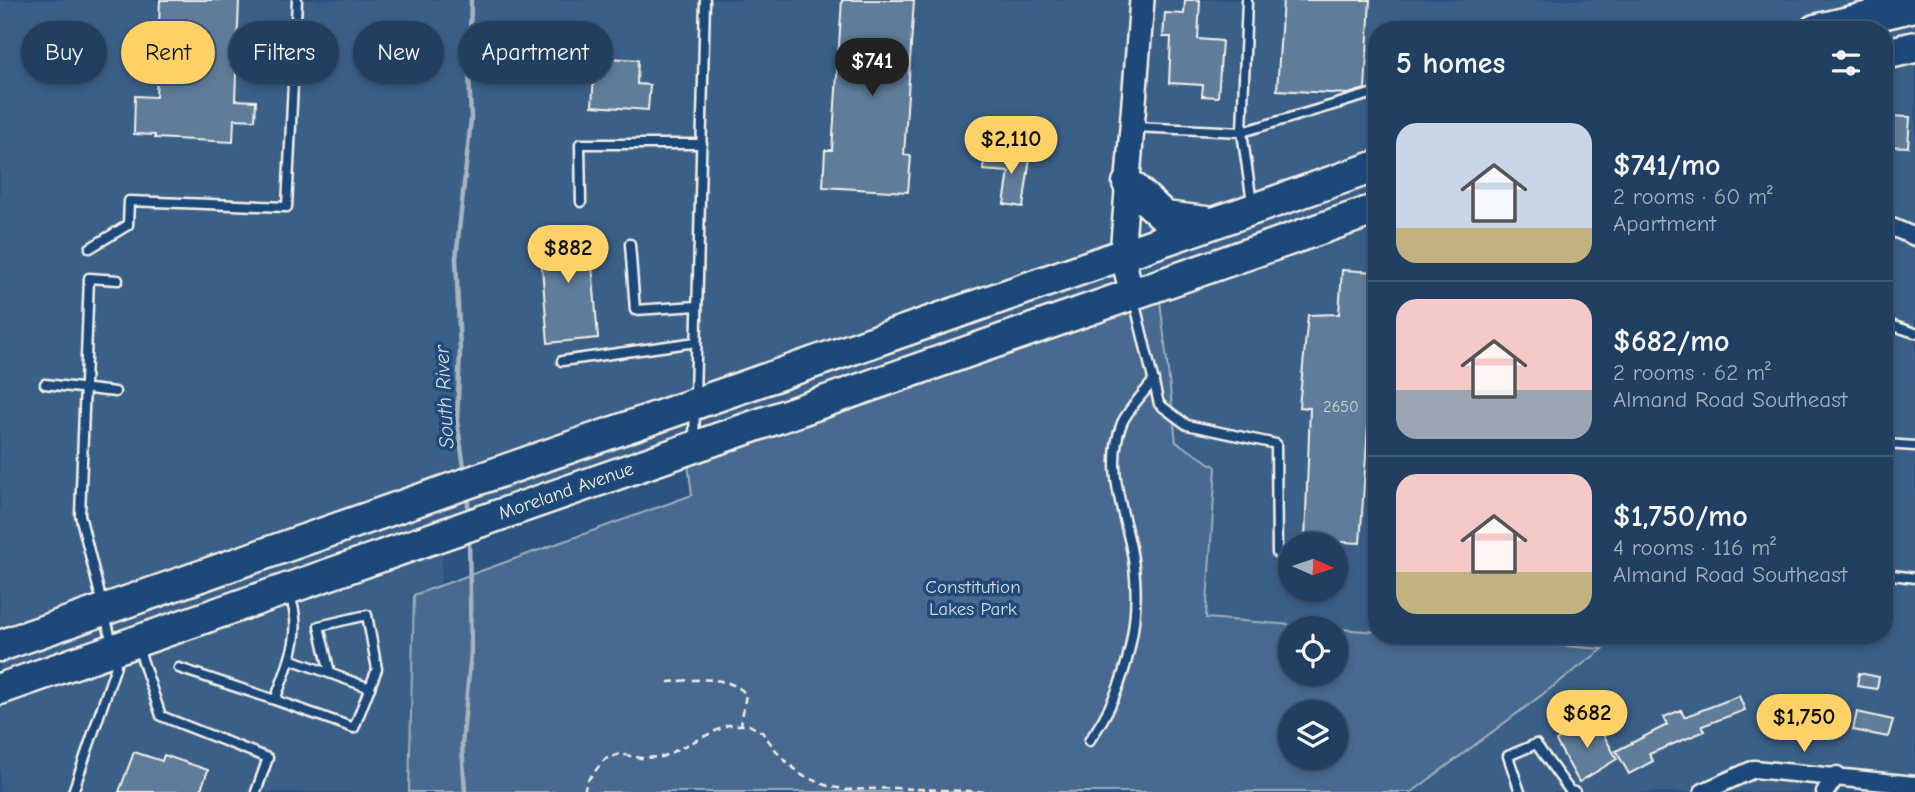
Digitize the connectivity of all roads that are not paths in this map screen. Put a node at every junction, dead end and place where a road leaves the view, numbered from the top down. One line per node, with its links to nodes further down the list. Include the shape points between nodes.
1 (297, 0): 22 (lane, via 287,207 129,201 128,225)
2 (705, 0): 12 (lane)
3 (1142, 0): 10 (street)
4 (1247, 0): 11 (lane)
5 (1899, 6): 6 (highway)
6 (1846, 21)
7 (1915, 47): 8 (highway)
8 (1893, 52)
9 (1368, 95): 11 (lane)
10 (1132, 126): 11 (lane); 14 (street)
11 (1242, 132): 16 (lane)
12 (702, 144): 15 (lane, via 580,144); 26 (lane)
13 (1368, 169): 16 (highway, Moreland Avenue)
14 (1128, 183): 18 (highway, via 1165,217); 23 (street)
15 (581, 202)
16 (1252, 210): 18 (highway, Moreland Avenue)
17 (1368, 212): 25 (highway, Moreland Avenue)
18 (1213, 223): 23 (highway, Moreland Avenue)
19 (1893, 227): 20 (street)
20 (1915, 237)
21 (630, 244): 26 (lane, via 635,310)
22 (90, 248)
23 (1122, 255): 25 (street); 35 (highway, Moreland Avenue)
24 (118, 280): 33 (lane, via 89,278)
25 (1132, 293): 31 (lane); 37 (highway, Moreland Avenue)
26 (697, 306): 29 (lane)
27 (1893, 326): 28 (lane)
28 (1915, 333)
29 (696, 342): 30 (lane); 35 (lane)
30 (562, 361)
31 (1154, 380): 39 (lane, via 1159,404 1187,425 1276,444); 52 (lane, via 1123,422 1115,451 1118,499 1131,546 1131,651 1117,696)
32 (45, 384): 33 (lane)
33 (85, 389): 34 (lane); 43 (lane, via 80,515)
34 (115, 393)
35 (695, 403): 37 (lane); 43 (highway, Moreland Avenue)
36 (1893, 445): 38 (lane)
37 (694, 446): 42 (highway, Moreland Avenue)
38 (1915, 446)
39 (1277, 553)
40 (1893, 575): 41 (lane)
41 (1915, 578)
42 (286, 588): 44 (highway, Moreland Avenue); 46 (lane, via 297,624)
43 (101, 610): 44 (lane); 45 (highway, Moreland Avenue)
44 (124, 644): 50 (highway, Moreland Avenue); 56 (lane); 57 (lane, via 161,716 268,758)
45 (0, 646)
46 (290, 659): 48 (lane); 51 (lane)
47 (179, 668): 51 (lane)
48 (330, 673): 49 (lane); 49 (lane, via 319,626 367,615 377,669)
49 (370, 688): 51 (lane, via 354,729)
50 (0, 689)
51 (275, 700)
52 (1089, 741)
53 (1837, 775): 54 (street); 55 (street, via 1754,769); 61 (street)
54 (1915, 785)
55 (1730, 786): 60 (street)
56 (73, 792)
57 (256, 792)
58 (1520, 792): 59 (lane, via 1508,756 1536,744 1570,792)
59 (1575, 792)
60 (1703, 792)
61 (1825, 792)

